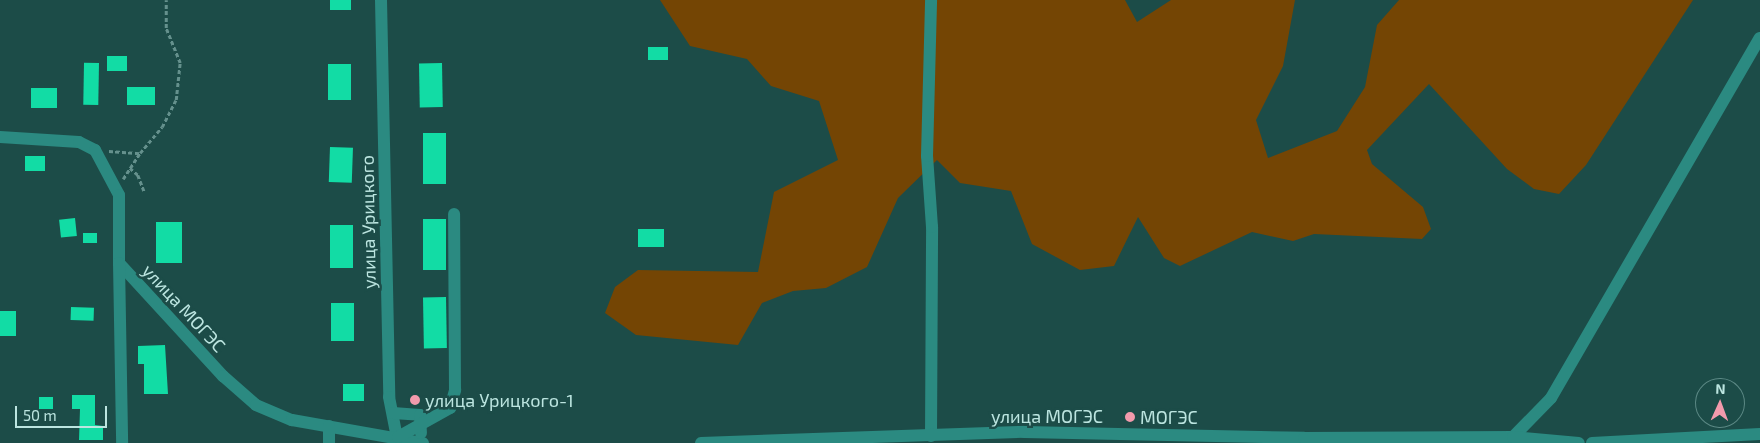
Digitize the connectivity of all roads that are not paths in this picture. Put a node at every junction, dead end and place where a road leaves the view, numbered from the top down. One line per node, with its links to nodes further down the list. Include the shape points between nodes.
1 (381, 0): 7 (street, улица Урицкого, via 389,397)
2 (931, 0): 11 (street, via 927,156 932,227)
3 (1760, 38): 13 (street, via 1551,398)
4 (0, 137): 6 (street, улица МОГЭС, via 79,142 95,150 116,189)
5 (454, 214): 9 (street, via 455,390 450,408)
6 (119, 263): 8 (street, улица МОГЭС, via 223,376 256,405 292,420); 16 (street)
7 (393, 414): 9 (street, via 420,415); 15 (street, улица Урицкого)
8 (329, 426): 15 (street, улица МОГЭС); 17 (street)
9 (420, 426): 15 (street); 18 (street)
10 (1760, 434): 23 (street)
11 (931, 436): 12 (street, улица МОГЭС); 20 (street, улица МОГЭС)
12 (1024, 437): 14 (street, улица МОГЭС)
13 (1513, 437): 14 (street, улица МОГЭС); 21 (street, улица МОГЭС)
14 (1249, 440)
15 (399, 441): 18 (street, улица МОГЭС)
16 (122, 443)
17 (329, 443)
18 (422, 443)
19 (701, 443): 20 (street, улица МОГЭС)
20 (716, 443)
21 (1574, 443): 22 (street, улица МОГЭС)
22 (1579, 443)
23 (1592, 443)

